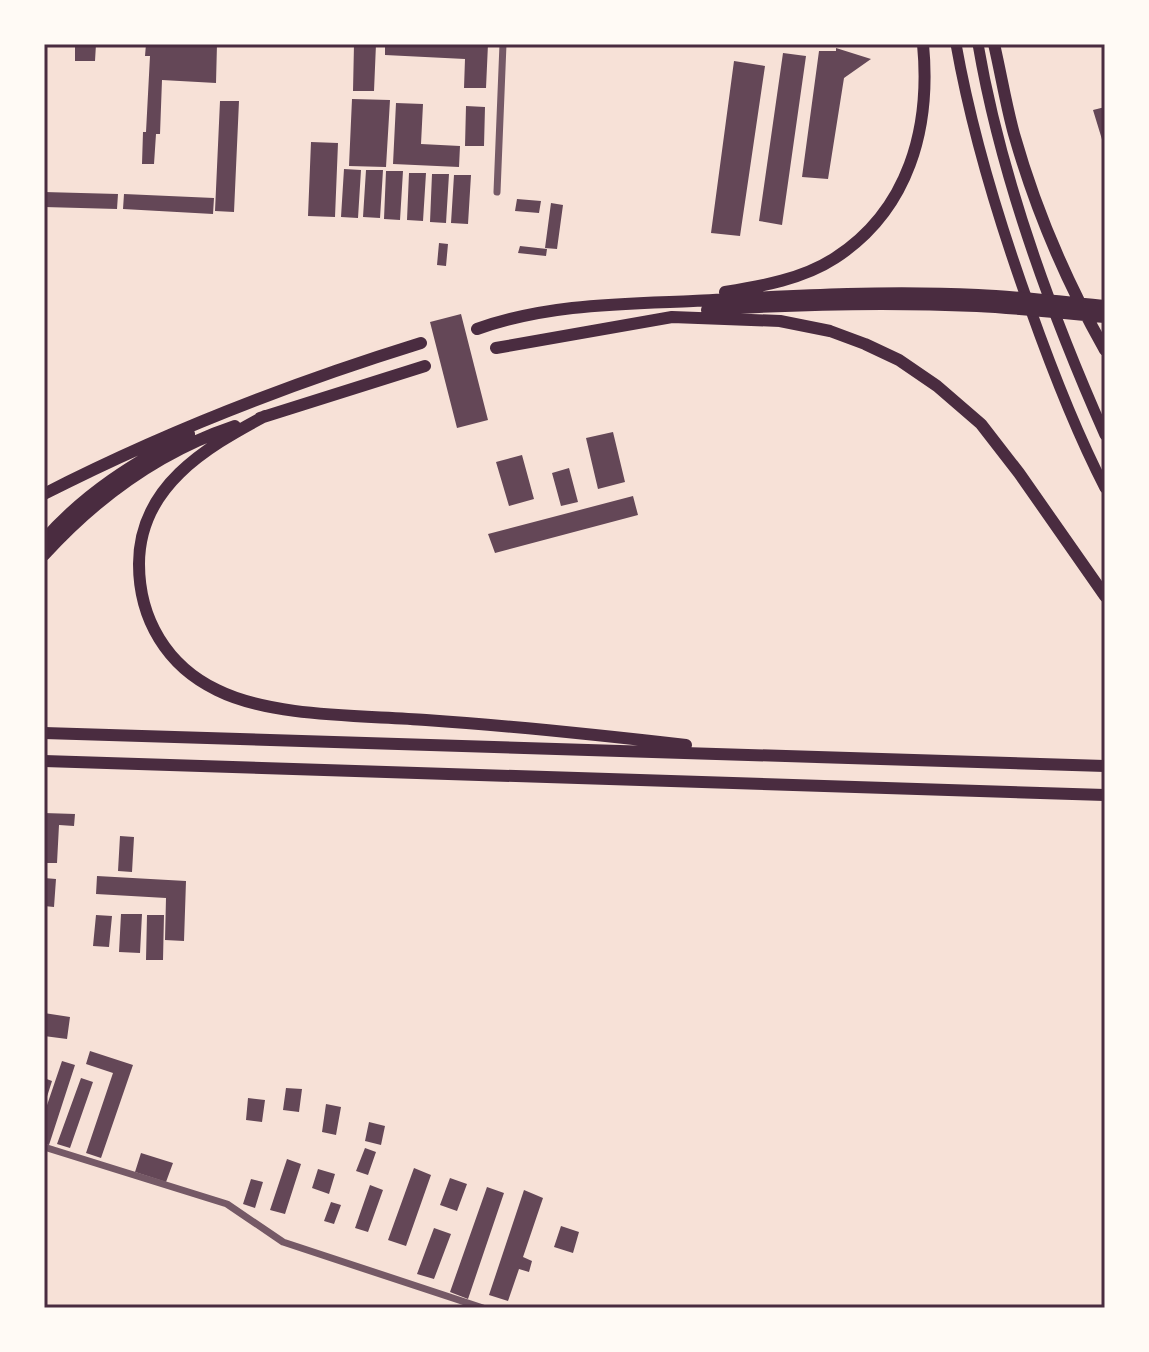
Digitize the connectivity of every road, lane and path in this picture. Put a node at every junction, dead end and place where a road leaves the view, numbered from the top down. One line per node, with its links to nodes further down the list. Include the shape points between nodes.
1 (503, 44): 6 (street)
2 (923, 44): 8 (highway, via 919,141 889,206 865,235 834,259 800,275)
3 (956, 44): 20 (main road, via 1005,240 1062,399)
4 (978, 44): 19 (main road, via 1027,233)
5 (994, 44): 15 (highway, via 1028,175 1053,243)
6 (497, 192)
7 (846, 299): 8 (highway); 9 (highway, via 979,295); 10 (highway); 11 (highway)
8 (666, 302): 12 (highway, via 561,308)
9 (1105, 306)
10 (672, 317): 14 (highway); 24 (highway, via 780,321 830,331 899,360 981,424)
11 (1105, 317)
12 (477, 329)
13 (421, 343): 17 (highway)
14 (496, 348)
15 (1105, 350)
16 (425, 366): 18 (highway)
17 (249, 403): 21 (highway, via 164,436); 22 (highway, via 129,467 76,506)
18 (265, 416): 23 (highway, via 152,464 90,507); 26 (highway, via 182,469 165,487 144,529 139,557 143,605 162,645 195,677 269,707)
19 (1105, 435)
20 (1105, 488)
21 (44, 494)
22 (44, 540)
23 (44, 555)
24 (1105, 596)
25 (44, 733): 26 (highway)
26 (780, 755): 29 (highway)
27 (44, 761): 28 (highway)
28 (193, 766): 30 (highway); 31 (highway)
29 (1105, 766)
30 (44, 767)
31 (1105, 795)
32 (44, 1147): 33 (street, via 227,1204 283,1242)
33 (483, 1308)

